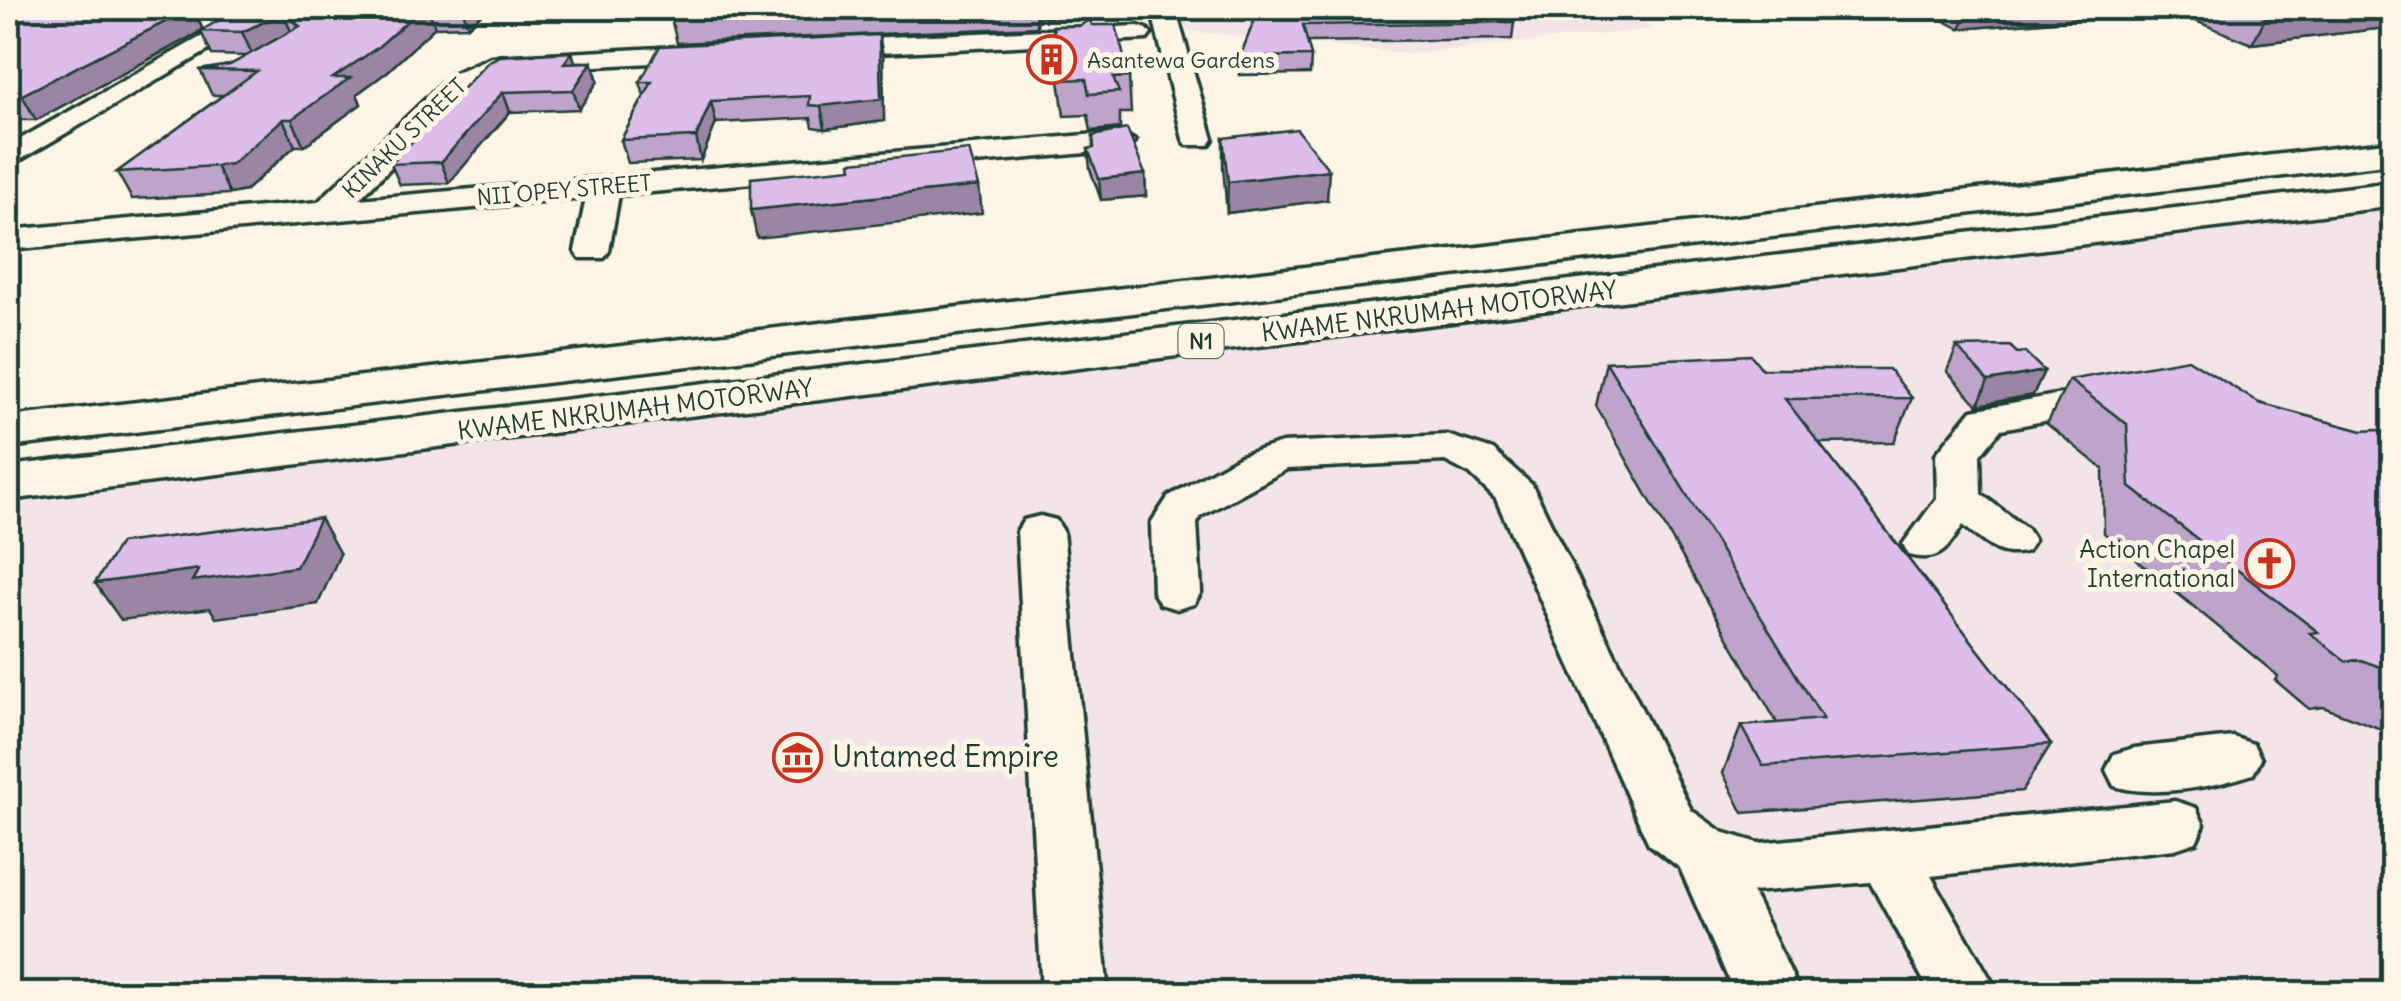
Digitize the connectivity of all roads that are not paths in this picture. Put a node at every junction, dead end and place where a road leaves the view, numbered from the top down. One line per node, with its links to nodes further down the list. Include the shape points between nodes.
1 (269, 8): 4 (street)
2 (1162, 8): 12 (street)
3 (193, 19): 4 (street)
4 (243, 23): 8 (street)
5 (1138, 34): 6 (street)
6 (799, 49)
7 (739, 52): 18 (street, KINAKU STREET, via 481,68)
8 (148, 78): 9 (street); 11 (street)
9 (197, 80)
10 (8, 130): 11 (street)
11 (49, 132): 15 (street)
12 (1198, 138)
13 (1120, 140): 16 (street, NII OPEY STREET)
14 (2394, 152): 22 (highway, KWAME NKRUMAH MOTORWAY / N1)
15 (8, 158)
16 (604, 187): 18 (street, NII OPEY STREET); 20 (street)
17 (2394, 194): 23 (highway, KWAME NKRUMAH MOTORWAY / N1)
18 (331, 208): 19 (street, NII OPEY STREET)
19 (8, 240)
20 (592, 251)
21 (2150, 390): 24 (street, via 1987,419 1958,454)
22 (8, 432)
23 (8, 483)
24 (1959, 499): 26 (street); 27 (street)
25 (1040, 531): 34 (street)
26 (2011, 540)
27 (1926, 544)
28 (1177, 592): 32 (street, via 1174,523 1185,506 1255,466 1282,456 1447,448 1470,453 1516,494 1670,827)
29 (2233, 759): 30 (street)
30 (2134, 770)
31 (2175, 825): 33 (street)
32 (1703, 852): 33 (street, via 1759,869); 35 (street)
33 (1886, 855): 36 (street)
34 (1075, 994)
35 (1768, 994)
36 (1966, 994)

